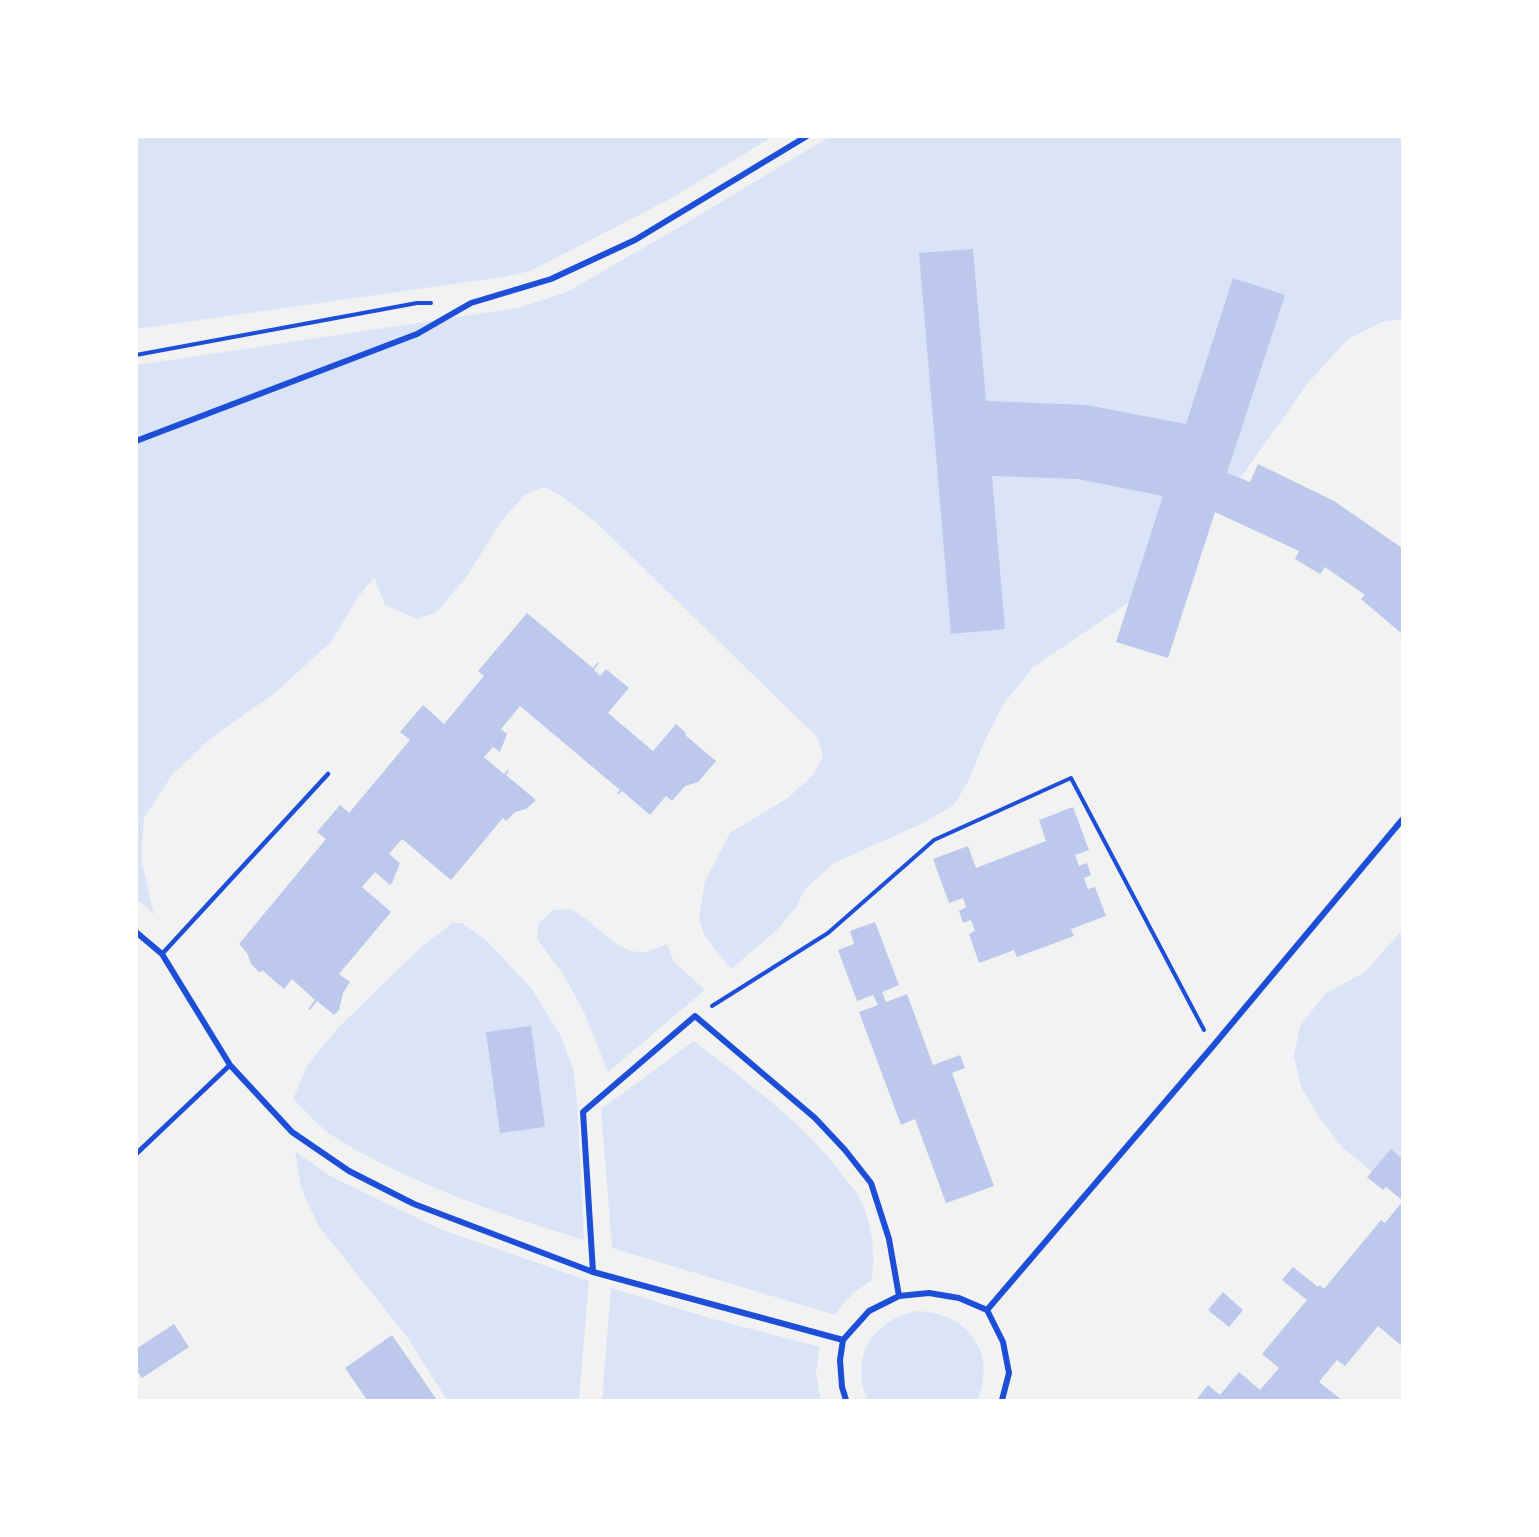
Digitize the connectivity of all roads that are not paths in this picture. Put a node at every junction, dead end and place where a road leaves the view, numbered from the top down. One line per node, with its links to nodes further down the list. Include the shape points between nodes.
1 (807, 136): 2 (street, via 634,240 551,279 471,303 417,334)
2 (136, 441)
3 (328, 774): 6 (lane)
4 (1402, 820): 11 (street)
5 (136, 932): 6 (street)
6 (162, 954): 7 (street)
7 (230, 1065): 8 (street); 9 (street, via 292,1132 349,1171 414,1204)
8 (136, 1154)
9 (593, 1272): 10 (street, via 583,1112 695,1016 815,1118 871,1183 890,1239); 12 (street)
10 (899, 1296): 11 (street, via 929,1293 959,1298); 12 (street, via 868,1311)
11 (987, 1310): 14 (street, via 1003,1342 1009,1373)
12 (843, 1340): 13 (street, via 840,1360)
13 (846, 1401)
14 (1002, 1401)

